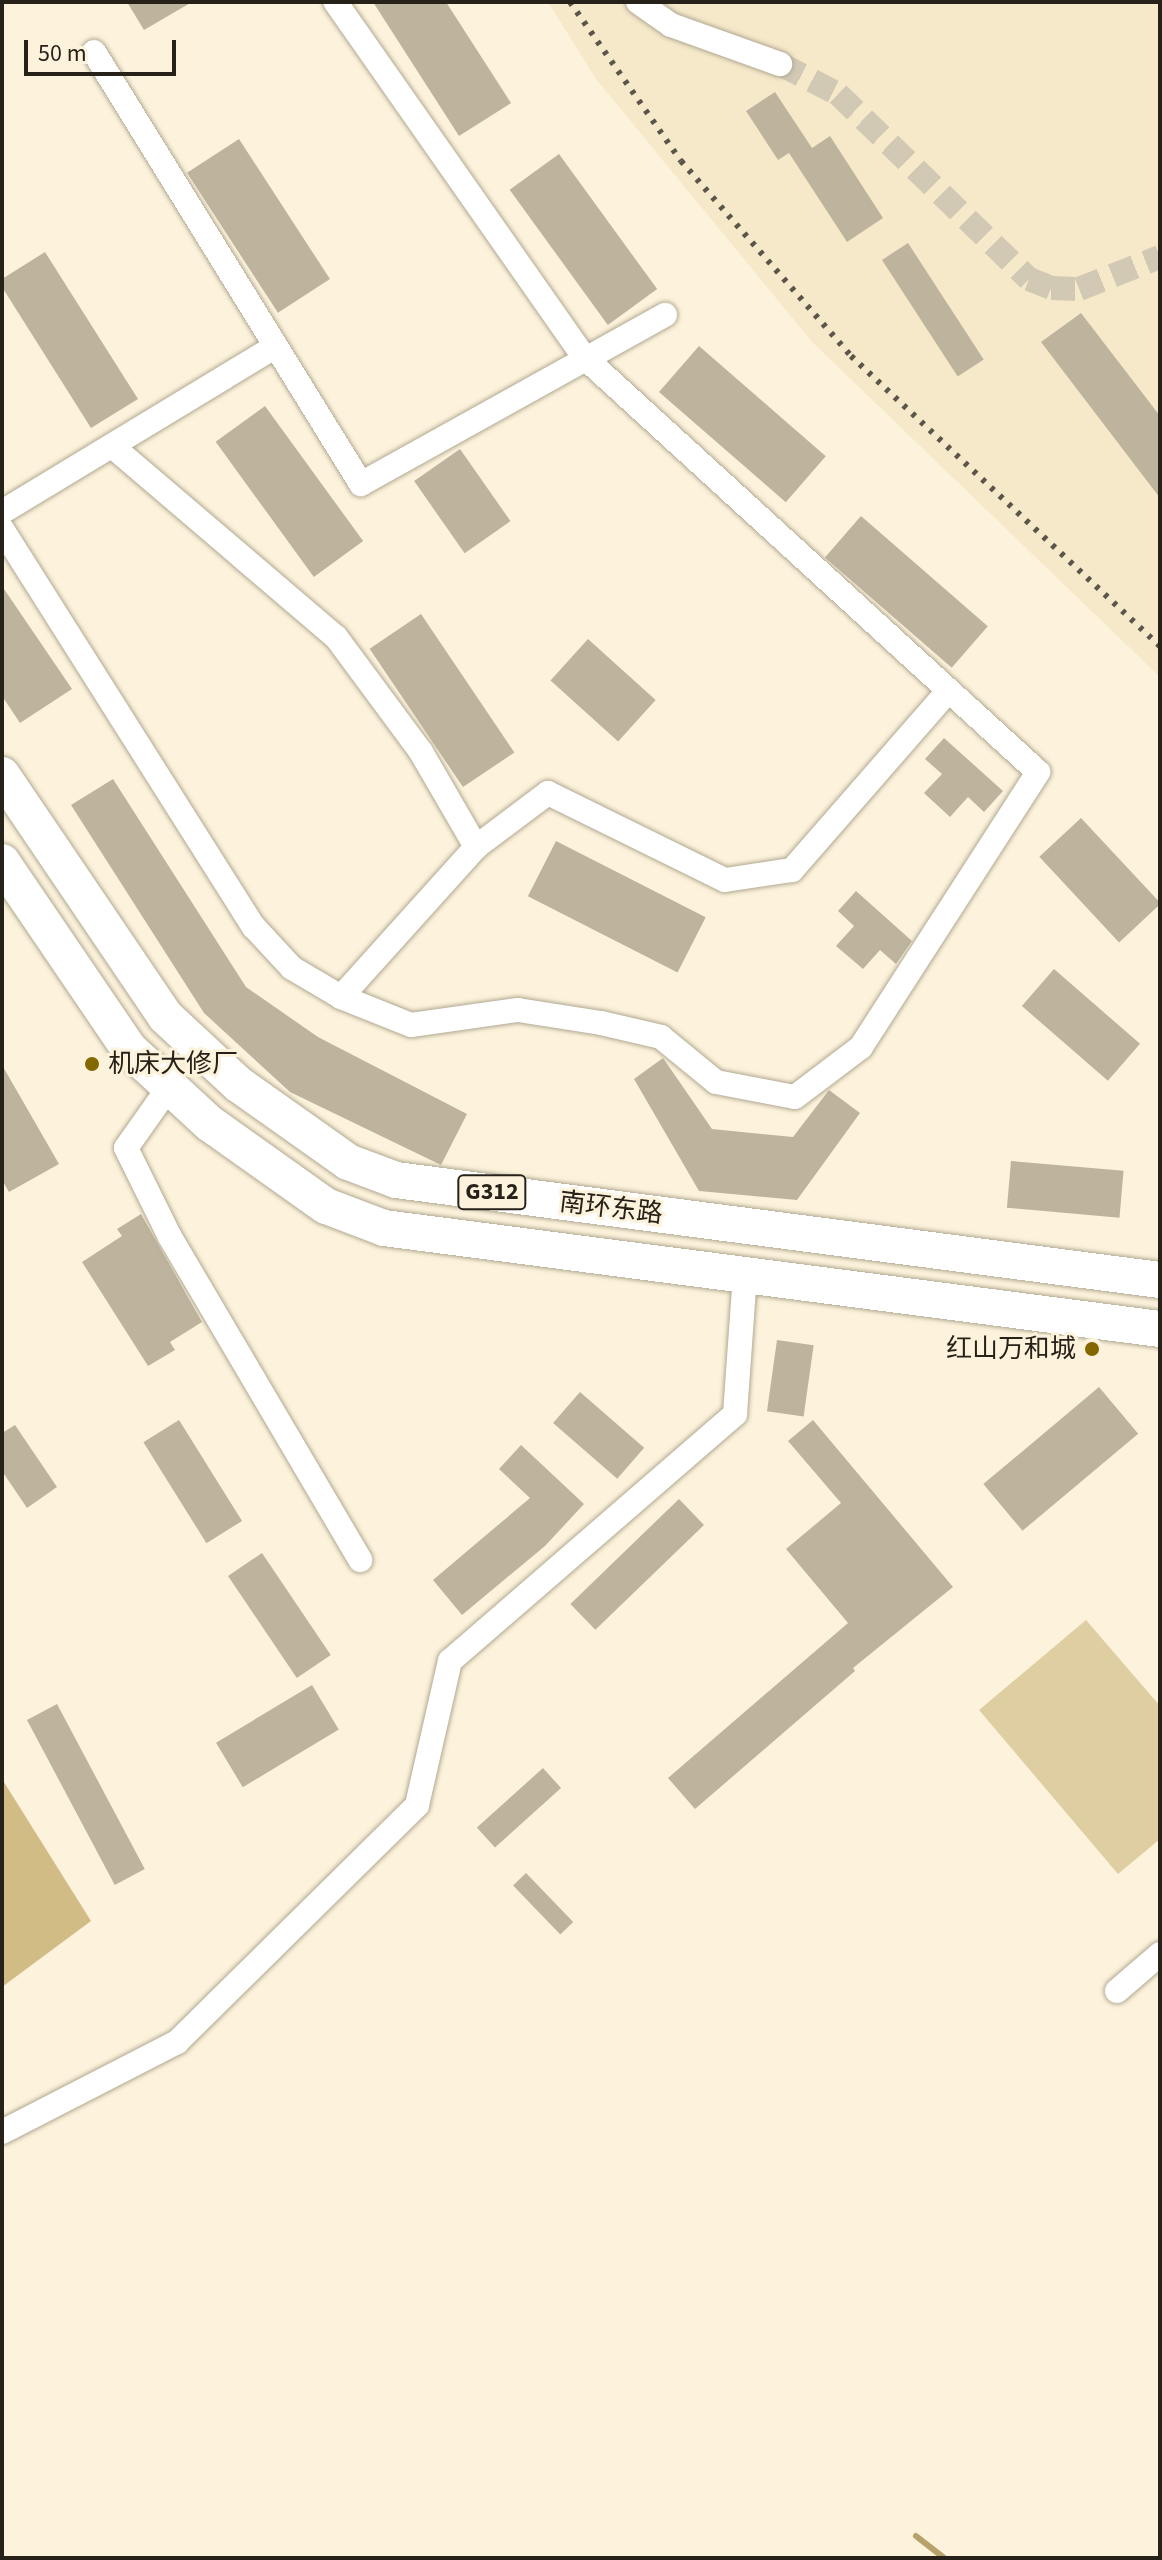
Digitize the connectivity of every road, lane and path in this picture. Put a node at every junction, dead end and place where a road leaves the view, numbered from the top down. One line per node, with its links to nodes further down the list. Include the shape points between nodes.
1 (335, 2): 7 (street)
2 (638, 2): 4 (street, via 671,25)
3 (94, 52): 6 (street)
4 (780, 64)
5 (665, 315): 7 (street)
6 (276, 346): 7 (street, via 361,484); 8 (street)
7 (584, 357): 11 (street)
8 (112, 446): 9 (street); 13 (street, via 222,534 336,637 421,752)
9 (2, 512)
10 (2, 529): 15 (street, via 254,927 292,968)
11 (948, 691): 13 (street, via 792,870 725,880 548,793); 15 (street, via 1038,772 861,1047 795,1097 716,1082 661,1037 601,1023 518,1010 411,1025)
12 (2, 775): 18 (highway, 南环东路 / G312, via 166,1017 238,1084 348,1162 396,1180)
13 (476, 847): 15 (street)
14 (2, 862): 16 (highway, 南环东路 / G312, via 105,1020)
15 (341, 997)
16 (167, 1090): 17 (highway, 南环东路 / G312, via 315,1198 384,1228); 20 (street, via 126,1148 170,1237)
17 (745, 1275): 19 (highway, 南环东路 / G312); 23 (street, via 735,1414 450,1661 417,1805 177,2042)
18 (1160, 1280)
19 (1160, 1329)
20 (360, 1560)
21 (1160, 1954): 22 (street)
22 (1117, 1991)
23 (2, 2132)

